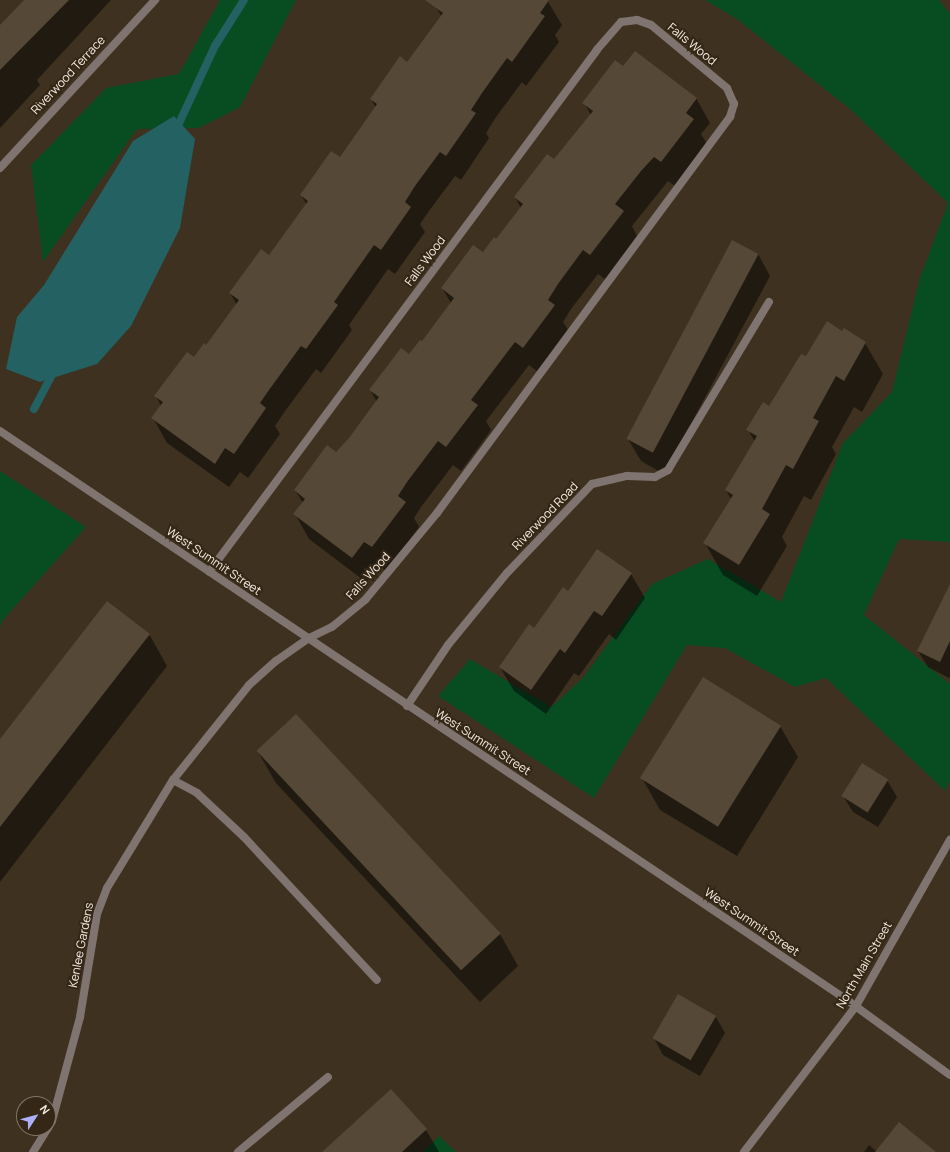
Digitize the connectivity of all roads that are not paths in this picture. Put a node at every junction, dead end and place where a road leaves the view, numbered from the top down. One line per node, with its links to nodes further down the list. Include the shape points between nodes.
1 (155, 0): 2 (street, Riverwood Terrace)
2 (0, 168)
3 (768, 302): 7 (street, Riverwood Road, via 668,470 655,477 627,476 592,484 507,574 448,645)
4 (0, 431): 5 (street, West Summit Street)
5 (209, 572): 6 (street, West Summit Street); 6 (street, Falls Wood, via 597,50 621,22 637,20 651,25 728,88 734,104 730,117 437,513 365,600 332,627)
6 (307, 639): 7 (street, West Summit Street); 8 (street, Kenlee Gardens, via 249,684)
7 (407, 706): 11 (street, West Summit Street)
8 (173, 780): 10 (street, via 197,793 244,838); 14 (street, Kenlee Gardens, via 107,888 97,914 80,1017)
9 (950, 840): 11 (street, North Main Street)
10 (377, 980)
11 (856, 1006): 12 (street, West Summit Street); 18 (street, North Main Street)
12 (950, 1075)
13 (328, 1077): 17 (street)
14 (56, 1106)
15 (43, 1136): 16 (street, Kenlee Gardens)
16 (33, 1152)
17 (238, 1152)
18 (744, 1152)

